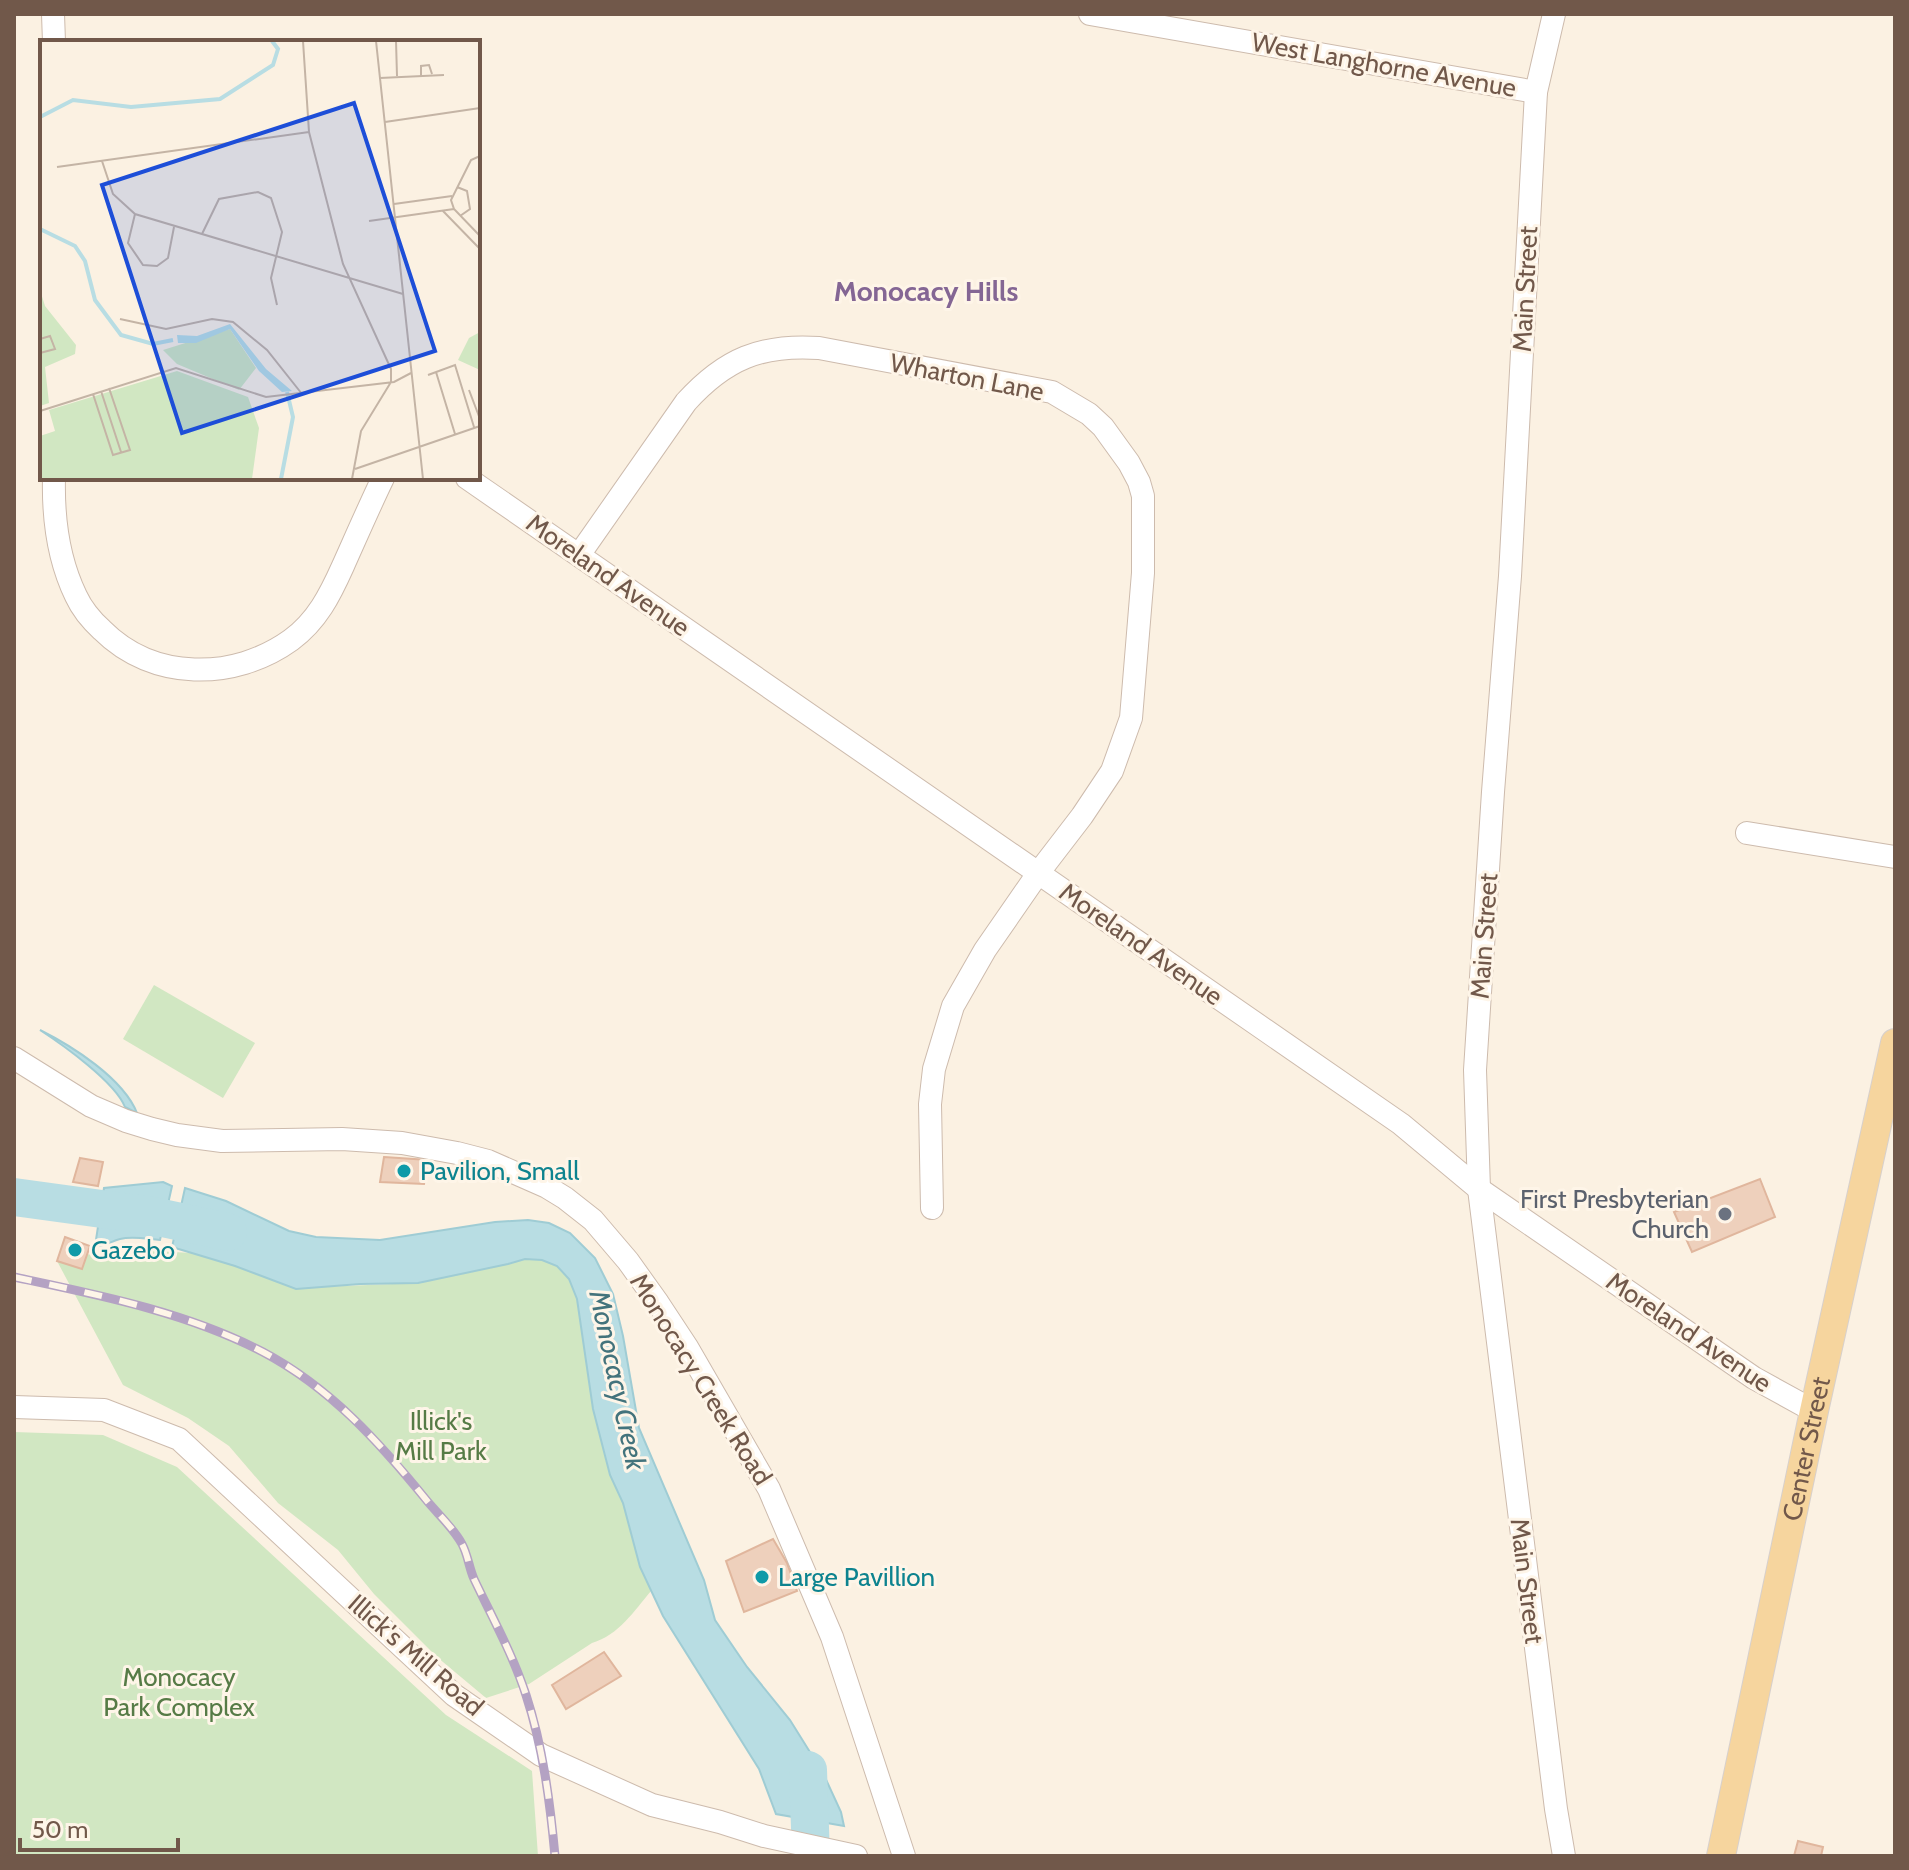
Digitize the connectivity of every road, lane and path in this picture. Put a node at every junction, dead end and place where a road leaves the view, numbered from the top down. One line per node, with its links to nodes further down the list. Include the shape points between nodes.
1 (53, 14): 4 (street)
2 (1090, 14): 5 (street, West Langhorne Avenue)
3 (1554, 14): 5 (street, Main Street)
4 (54, 40)
5 (1536, 92): 15 (street, Main Street, via 1510,576 1475,1070)
6 (54, 480): 7 (street, via 60,555 88,616 127,650 156,663 198,670 260,657 292,639 319,613)
7 (382, 480)
8 (470, 480): 9 (street, Moreland Avenue)
9 (579, 555): 12 (street, Moreland Avenue); 12 (street, Wharton Lane, via 686,402 704,382 750,354 792,346 819,348 1052,392 1089,414 1129,463 1143,496 1135,693 1112,771)
10 (1747, 833): 11 (street)
11 (1895, 857)
12 (1039, 872): 15 (street, Moreland Avenue, via 1401,1124); 16 (street, Wharton Lane, via 985,950 942,1036 930,1104)
13 (1895, 1043): 18 (main road, Center Street)
14 (14, 1058): 20 (street, Monocacy Creek Road, via 91,1106 152,1129 222,1141 342,1139 457,1153 547,1187 593,1220 687,1347 769,1489 832,1637)
15 (1479, 1189): 18 (street, Moreland Avenue, via 1754,1378); 21 (street, Main Street)
16 (932, 1208)
17 (14, 1407): 19 (street, Illick's Mill Road, via 104,1410 179,1439 454,1695 541,1755 652,1805)
18 (1814, 1411): 22 (main road, Center Street)
19 (856, 1856)
20 (904, 1856)
21 (1564, 1856)
22 (1721, 1856)

